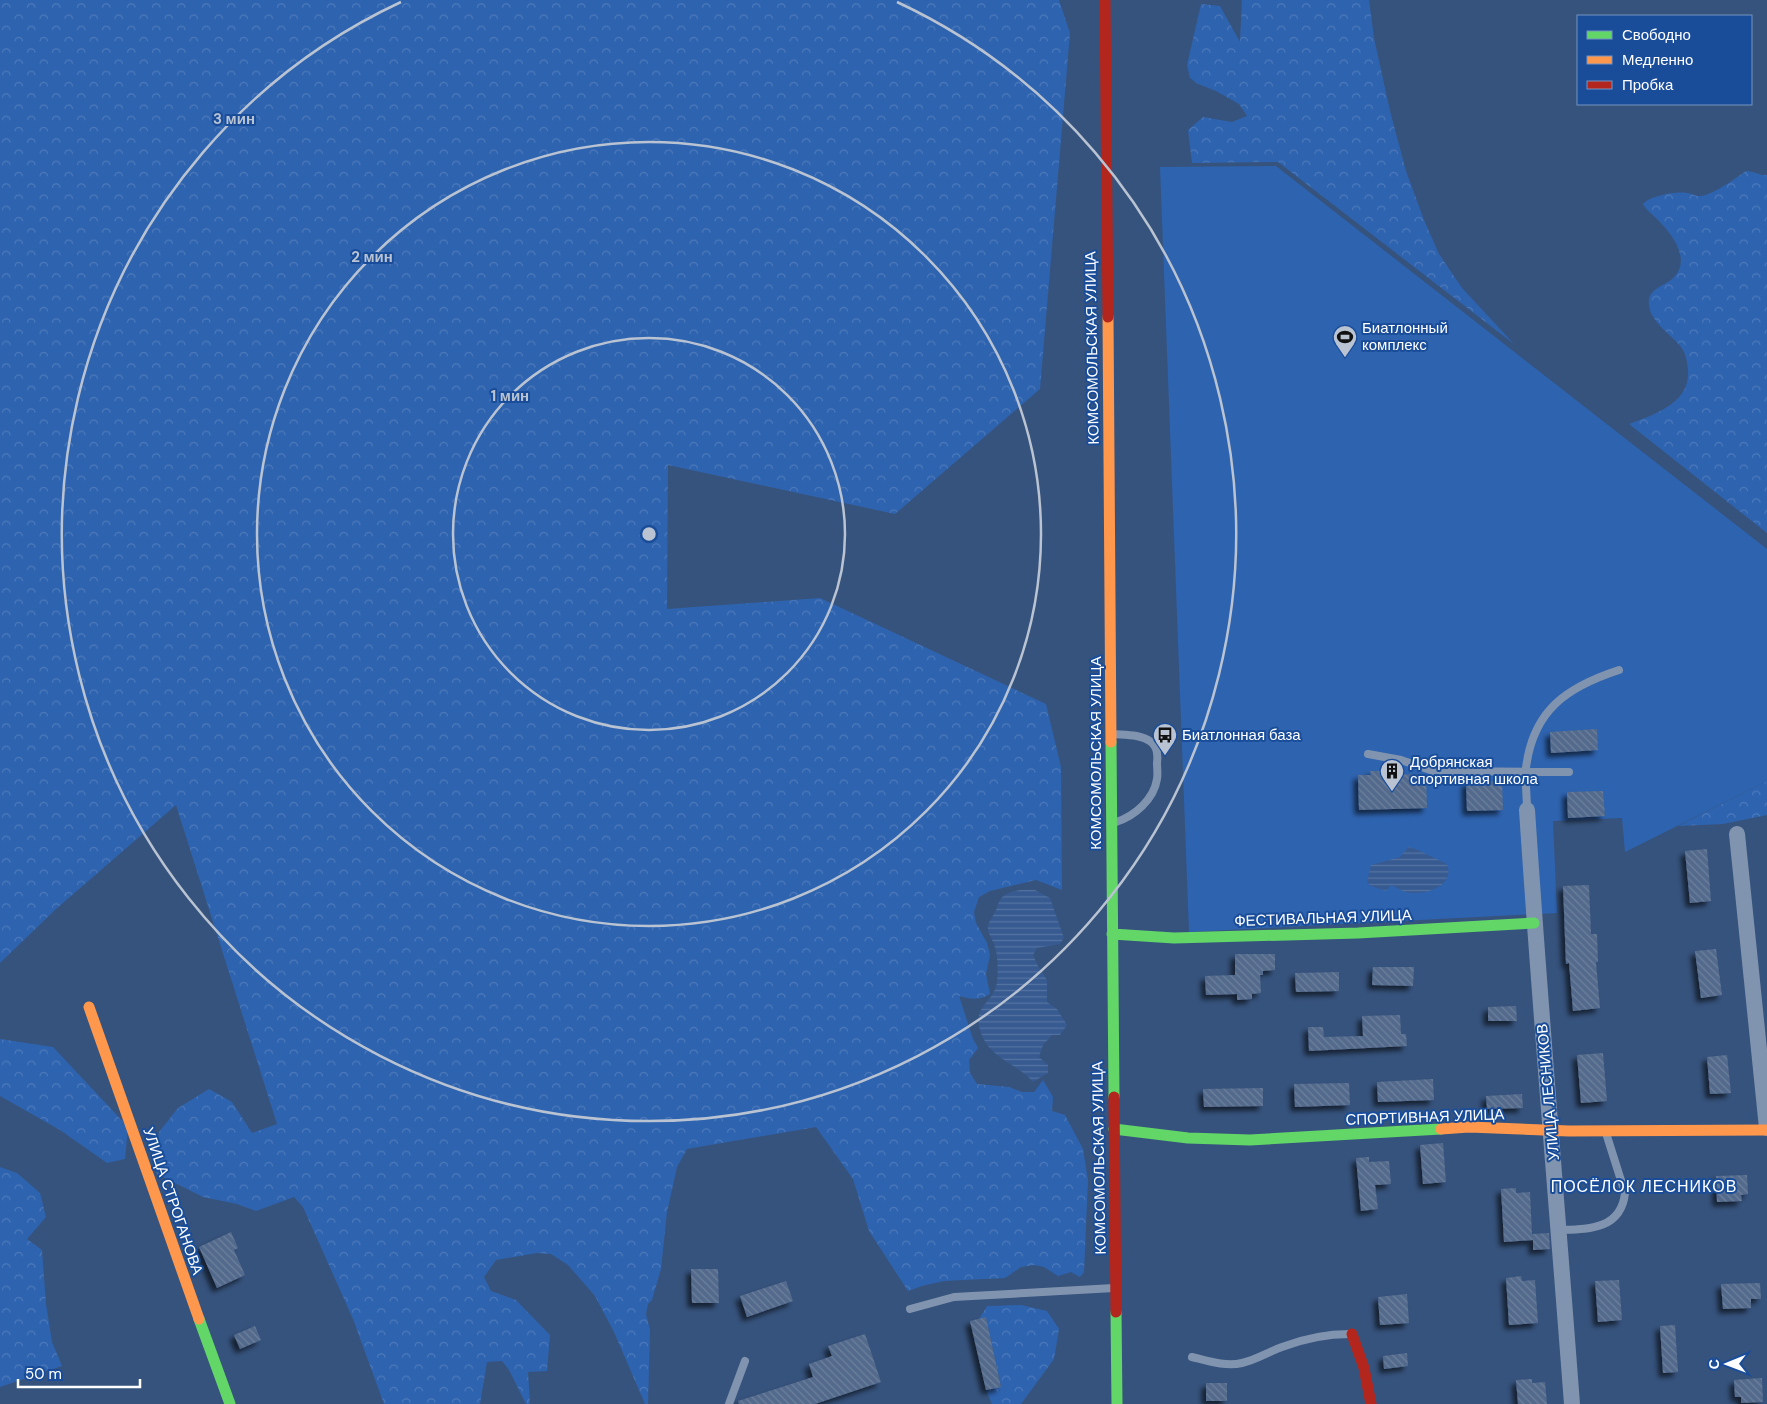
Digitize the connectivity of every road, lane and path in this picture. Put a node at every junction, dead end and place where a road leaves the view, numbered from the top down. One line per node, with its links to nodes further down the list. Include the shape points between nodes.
1 (1105, 0): 3 (street, КОМСОМОЛЬСКАЯ УЛИЦА)
2 (1619, 670): 5 (lane, via 1576,687 1547,713 1536,729)
3 (1111, 734): 8 (street, КОМСОМОЛЬСКАЯ УЛИЦА); 8 (lane, via 1144,738 1156,748 1158,757 1157,779 1146,803 1130,816)
4 (1368, 754): 5 (lane, via 1434,771)
5 (1526, 771): 6 (lane); 7 (lane)
6 (1569, 772)
7 (1527, 810): 10 (street, УЛИЦА ЛЕСНИКОВ)
8 (1112, 824): 11 (street, КОМСОМОЛЬСКАЯ УЛИЦА)
9 (1737, 834): 14 (street)
10 (1534, 924): 11 (street, ФЕСТИВАЛЬНАЯ УЛИЦА, via 1174,938); 15 (street, УЛИЦА ЛЕСНИКОВ)
11 (1112, 934): 13 (street, КОМСОМОЛЬСКАЯ УЛИЦА)
12 (90, 1007): 23 (street, УЛИЦА СТРОГАНОВА)
13 (1114, 1129): 15 (street, СПОРТИВНАЯ УЛИЦА, via 1188,1138 1250,1140 1469,1127); 18 (street, КОМСОМОЛЬСКАЯ УЛИЦА)
14 (1767, 1129): 16 (street, СПОРТИВНАЯ УЛИЦА)
15 (1552, 1130): 16 (street, СПОРТИВНАЯ УЛИЦА); 17 (street, УЛИЦА ЛЕСНИКОВ)
16 (1606, 1131): 17 (lane, via 1625,1193 1620,1211 1602,1226)
17 (1559, 1230): 27 (street, УЛИЦА ЛЕСНИКОВ)
18 (1116, 1288): 19 (lane, via 973,1295); 25 (street, КОМСОМОЛЬСКАЯ УЛИЦА)
19 (910, 1309)
20 (1352, 1334): 21 (lane, via 1303,1340 1242,1363 1223,1364); 26 (street, via 1364,1368)
21 (1192, 1358)
22 (745, 1360): 24 (lane)
23 (230, 1404)
24 (728, 1404)
25 (1118, 1404)
26 (1371, 1404)
27 (1572, 1404)

